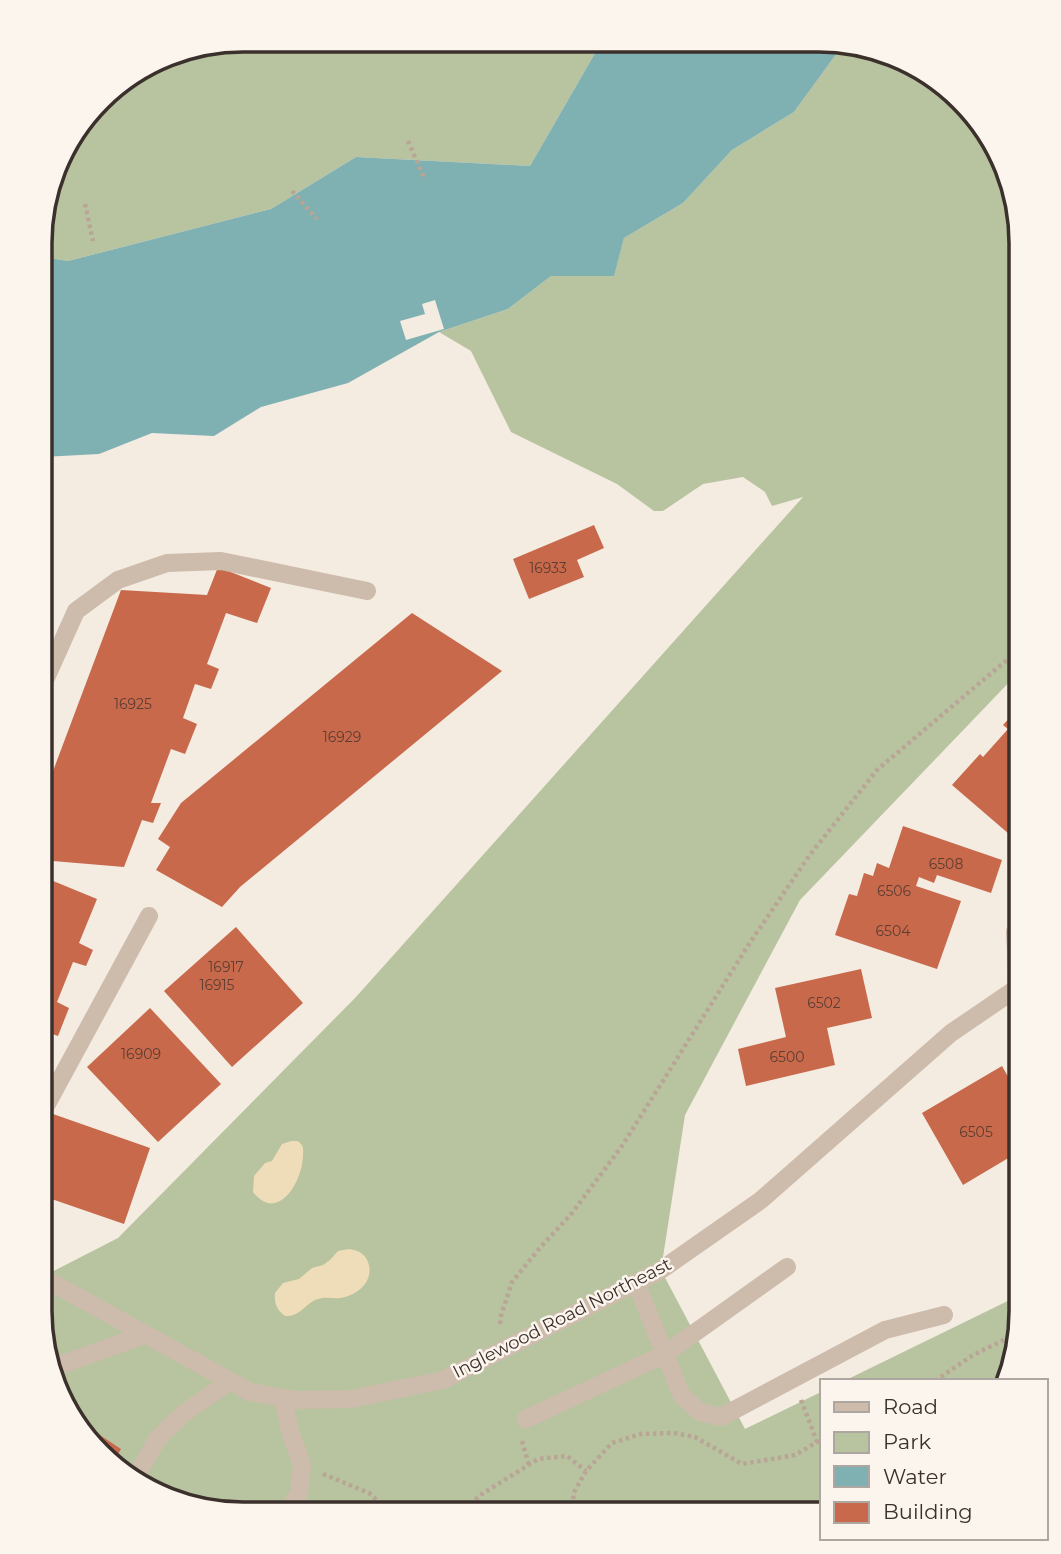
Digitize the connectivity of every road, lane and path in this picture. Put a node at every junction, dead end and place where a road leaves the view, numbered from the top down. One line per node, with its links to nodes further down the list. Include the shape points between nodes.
1 (408, 141): 2 (path)
2 (425, 180)
3 (292, 191): 5 (path)
4 (85, 204): 6 (path)
5 (317, 219)
6 (93, 241)
7 (367, 591): 9 (street, via 221,561 167,563 118,580 76,611)
8 (1009, 658): 19 (path, via 877,770 809,856 621,1146 572,1213 512,1282 501,1315)
9 (53, 662)
10 (149, 916): 12 (street)
11 (1008, 993): 15 (street, Inglewood Road Northeast, via 951,1033 761,1200)
12 (53, 1093)
13 (787, 1267): 20 (street)
14 (53, 1283): 17 (street, Inglewood Road Northeast)
15 (636, 1283): 19 (street, Inglewood Road Northeast); 20 (street)
16 (944, 1315): 23 (street, via 885,1330)
17 (145, 1335): 21 (street); 24 (street, Inglewood Road Northeast)
18 (1006, 1339): 22 (path)
19 (497, 1353): 25 (street, Inglewood Road Northeast, via 443,1380 351,1399)
20 (665, 1354): 23 (street, via 682,1396 700,1412 721,1417); 26 (street)
21 (61, 1365)
22 (938, 1379)
23 (792, 1380): 27 (path)
24 (230, 1381): 25 (street, Inglewood Road Northeast, via 250,1392); 29 (street, via 158,1438)
25 (282, 1398): 28 (street)
26 (526, 1419)
27 (819, 1442): 30 (path, via 795,1454 742,1464 695,1437 641,1434 612,1443)
28 (302, 1465): 31 (street); 32 (path, via 369,1493)
29 (139, 1470)
30 (586, 1471): 33 (path, via 567,1456 538,1459); 34 (path, via 573,1494)
31 (294, 1502)
32 (379, 1502)
33 (472, 1502)
34 (574, 1502)

